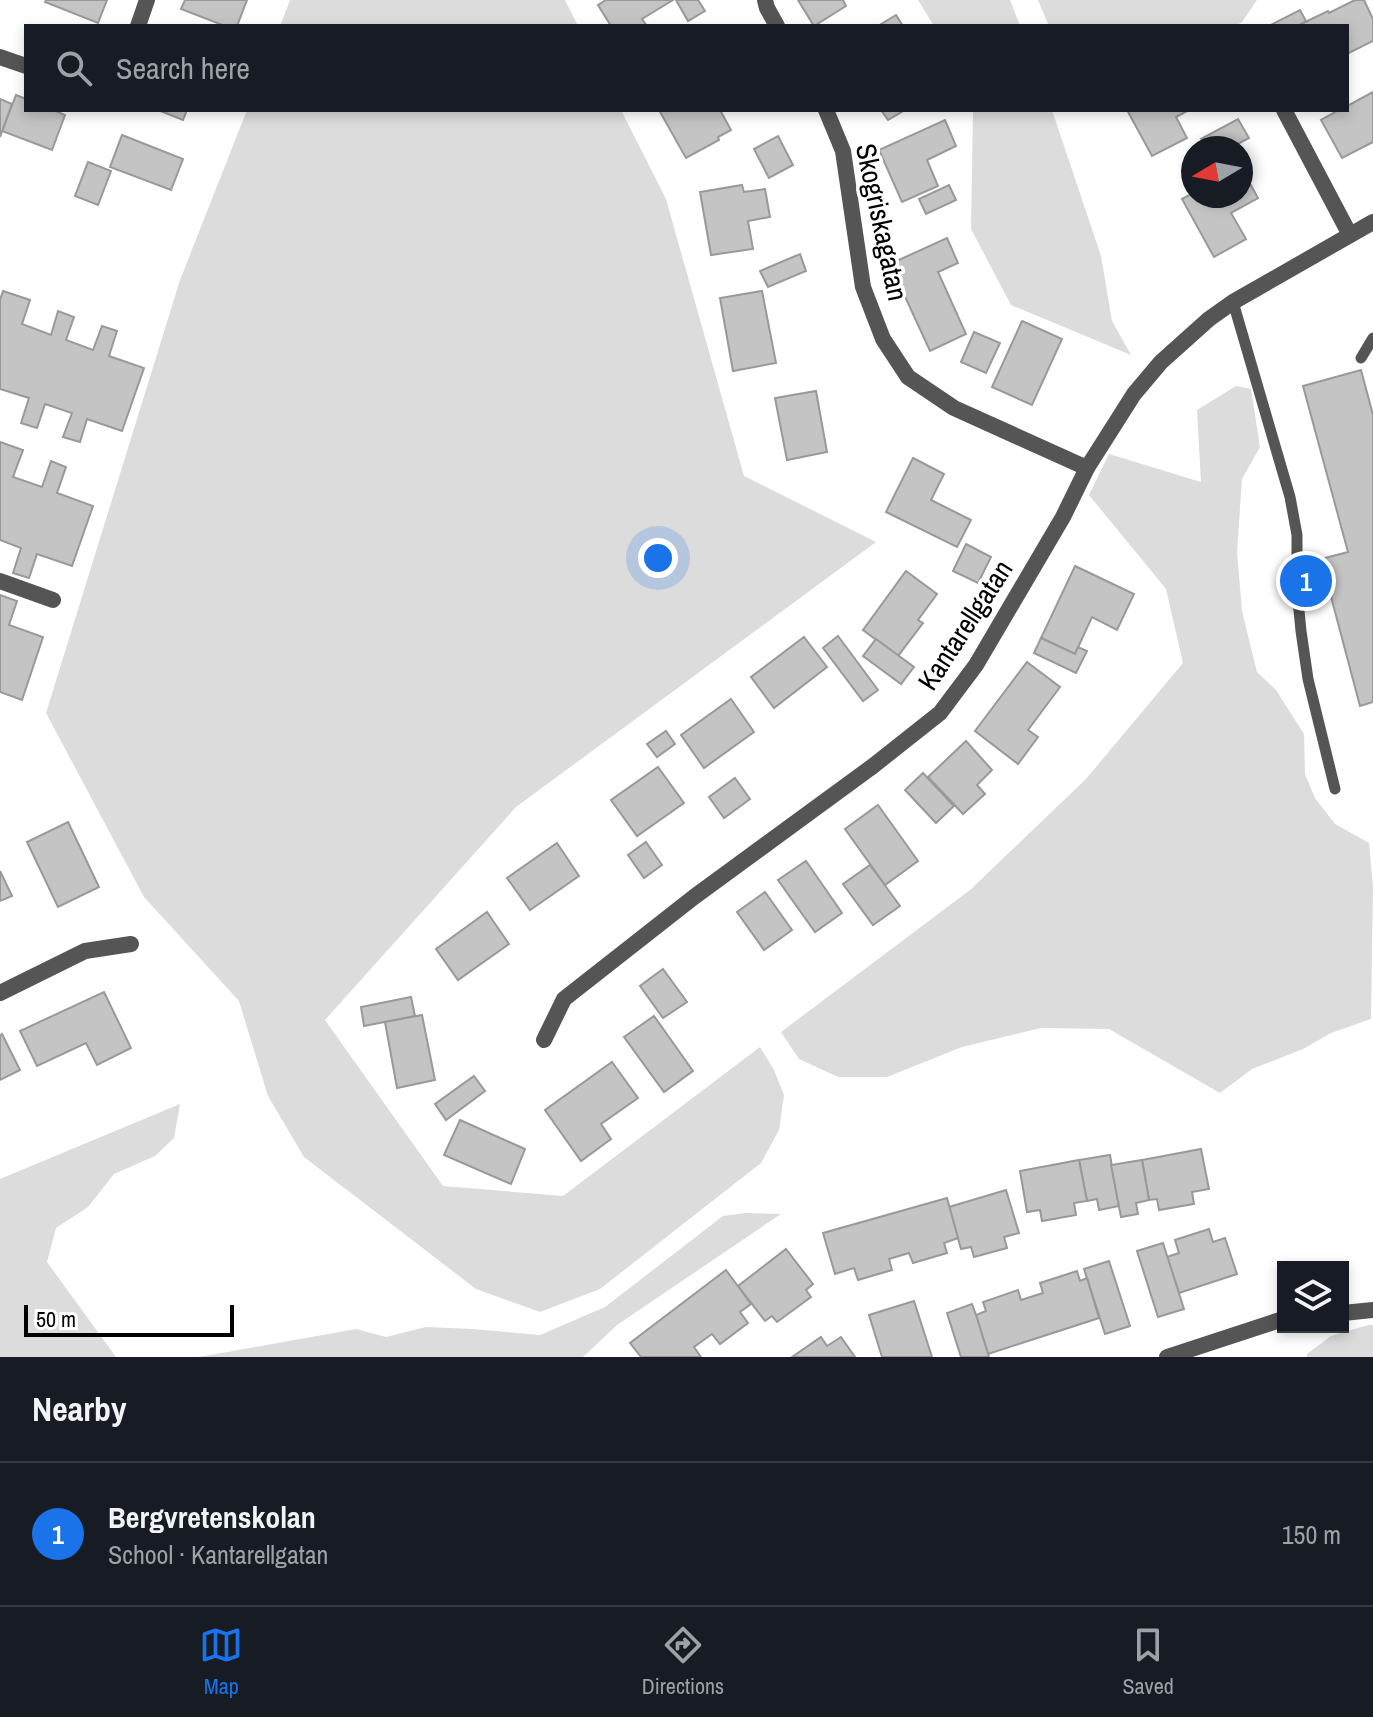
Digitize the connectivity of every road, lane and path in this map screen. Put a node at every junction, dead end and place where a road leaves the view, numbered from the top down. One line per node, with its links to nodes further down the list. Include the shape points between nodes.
1 (147, 0): 3 (street)
2 (765, 0): 4 (street)
3 (139, 24)
4 (776, 24)
5 (0, 57): 6 (street)
6 (24, 65)
7 (827, 112): 14 (street, Skogriskagatan, via 843,151 863,287 883,339 908,377 954,408)
8 (1285, 112): 10 (street)
9 (1373, 222): 10 (street, Kantarellgatan)
10 (1350, 235): 11 (street, Kantarellgatan)
11 (1233, 302): 14 (street, Kantarellgatan, via 1161,362); 17 (lane, via 1290,497 1308,679)
12 (1373, 338): 13 (lane)
13 (1361, 358)
14 (1087, 468): 20 (street, Kantarellgatan, via 976,665 940,713 564,999)
15 (0, 581): 16 (street)
16 (53, 600)
17 (1335, 789)
18 (131, 944): 19 (street, via 85,951)
19 (0, 993)
20 (544, 1040)
21 (1373, 1310): 22 (street)
22 (1349, 1312)
23 (1277, 1321): 24 (street)
24 (1167, 1357)

